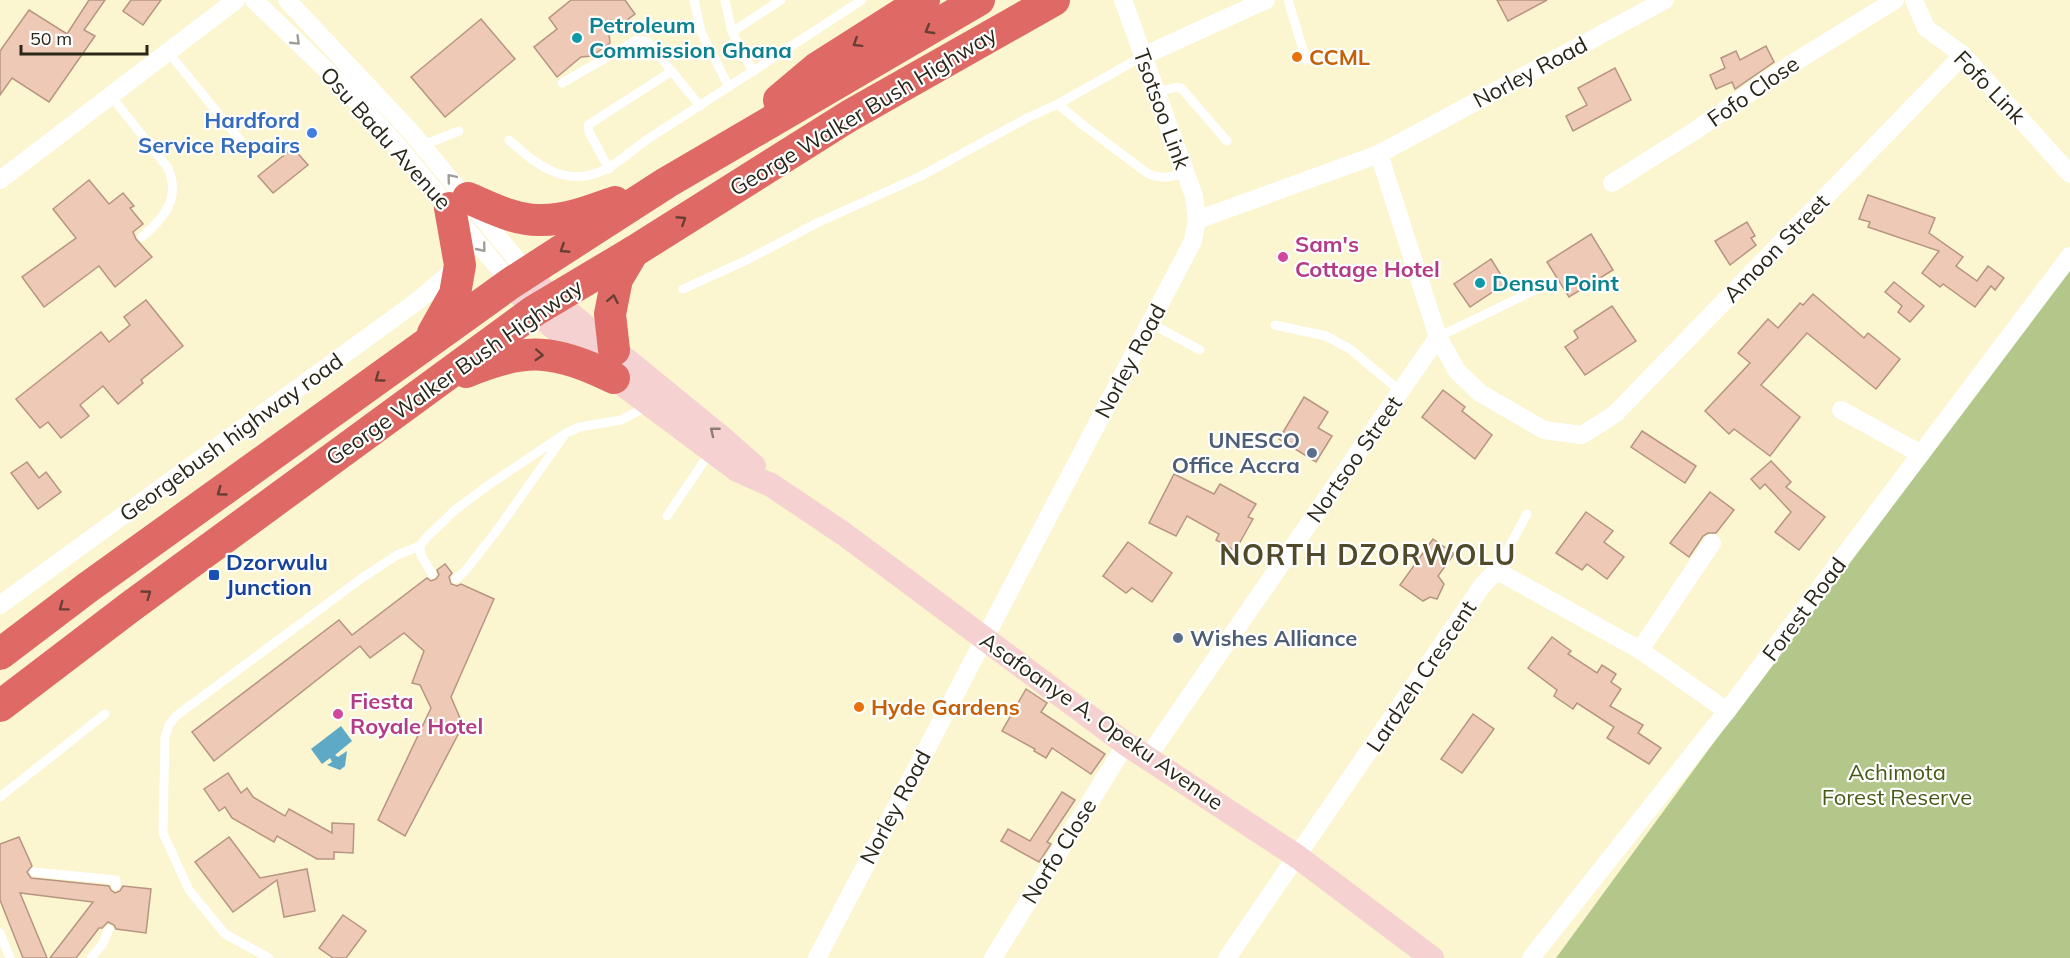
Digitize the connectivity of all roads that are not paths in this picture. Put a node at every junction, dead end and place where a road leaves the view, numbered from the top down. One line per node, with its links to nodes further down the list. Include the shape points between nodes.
1 (236, 0): 18 (street)
2 (254, 0): 43 (street, Osu Badu Avenue, one-way to 43)
3 (287, 0): 34 (street, Osu Badu Avenue)
4 (694, 0): 25 (lane, via 701,32)
5 (725, 0): 17 (lane)
6 (781, 0): 17 (lane)
7 (862, 0): 23 (lane)
8 (924, 0): 33 (highway, one-way to 33, via 817,68)
9 (979, 0): 33 (highway, George Walker Bush Highway, one-way to 33)
10 (1054, 0): 46 (highway, George Walker Bush Highway, one-way to 10, via 849,116)
11 (1123, 0): 20 (street, Tsotsoo Link)
12 (1266, 0): 20 (street)
13 (1287, 0): 21 (lane)
14 (1665, 0): 36 (street, Norley Road)
15 (1895, 0): 42 (street, Fofo Close, via 1790,64 1694,132)
16 (1914, 0): 19 (street, Fofo Link, via 1926,28)
17 (732, 32): 23 (lane)
18 (168, 52): 27 (street); 35 (lane)
19 (1964, 55): 39 (street, Fofo Link); 55 (street, Amoon Street, via 1616,414 1582,435 1544,430 1480,393 1457,371)
20 (1143, 56): 26 (street, Tsotsoo Link); 28 (lane)
21 (1306, 60)
22 (672, 71): 24 (lane, via 648,42 637,40); 29 (lane); 37 (lane, via 588,125)
23 (753, 72): 25 (lane)
24 (562, 83)
25 (729, 87): 29 (lane)
26 (1157, 92): 32 (lane, via 1181,88); 38 (street, Tsotsoo Link)
27 (111, 96): 40 (street); 45 (lane, via 172,177 169,209)
28 (1058, 104): 38 (lane, via 1147,173 1167,178); 50 (lane, via 921,176)
29 (700, 106): 37 (lane)
30 (459, 131): 34 (lane)
31 (509, 140): 37 (lane, via 532,160 561,175 584,177)
32 (1227, 141)
33 (731, 144): 41 (highway, George Walker Bush Highway)
34 (423, 145): 43 (street, Osu Badu Avenue, one-way to 34)
35 (249, 150)
36 (1379, 154): 44 (street, Norley Road); 55 (street)
37 (609, 169)
38 (1185, 173): 44 (street, Tsotsoo Link, via 1194,196)
39 (2070, 174)
40 (0, 180)
41 (666, 183): 43 (highway, via 578,215 538,220); 49 (highway, George Walker Bush Highway, one-way to 49)
42 (1612, 183)
43 (459, 203): 48 (highway); 49 (street, Osu Badu Avenue)
44 (1197, 220): 53 (street, Norley Road, via 1193,242)
45 (142, 237)
46 (633, 252): 52 (highway, George Walker Bush Highway); 58 (highway, one-way to 46, via 612,302 617,279)
47 (2070, 256): 66 (street, Forest Road)
48 (460, 265): 56 (highway, via 455,294); 75 (street, Georgebush highway road, via 416,302)
49 (519, 278): 52 (main road, Asafoanye A. Opeku Avenue); 56 (highway, George Walker Bush Highway)
50 (683, 289)
51 (1533, 291): 55 (lane)
52 (543, 305): 58 (main road, Asafoanye A. Opeku Avenue); 59 (highway, George Walker Bush Highway)
53 (1150, 323): 57 (lane); 76 (street, Norley Road)
54 (1275, 326): 60 (lane, via 1326,336 1350,349)
55 (1438, 337): 60 (street, Nortsoo Street)
56 (426, 344): 78 (highway, George Walker Bush Highway, one-way to 78)
57 (1200, 350)
58 (614, 364): 59 (highway, one-way to 58, via 494,360 525,354); 61 (main road, Asafoanye A. Opeku Avenue); 67 (main road, Asafoanye A. Opeku Avenue, one-way to 58, via 730,444)
59 (424, 390): 64 (highway, George Walker Bush Highway)
60 (1401, 391): 84 (street, Nortsoo Street)
61 (651, 405): 63 (lane, via 621,420 580,426); 65 (main road, Asafoanye A. Opeku Avenue)
62 (1841, 410): 66 (street)
63 (566, 433): 71 (lane, via 455,510); 74 (lane, via 498,529)
64 (344, 448): 79 (highway, George Walker Bush Highway, one-way to 64); 82 (highway, via 244,549 45,694)
65 (711, 451): 67 (main road, Asafoanye A. Opeku Avenue, via 737,470); 69 (lane)
66 (1921, 454): 80 (street, Forest Road)
67 (771, 485): 76 (main road, Asafoanye A. Opeku Avenue)
68 (1527, 514): 72 (lane)
69 (668, 516)
70 (1712, 543): 77 (street)
71 (420, 546): 73 (lane); 93 (lane, via 397,555 353,585 176,717 167,731 163,833 189,890 225,934)
72 (1496, 571): 77 (street); 86 (street, Lardzeh Crescent)
73 (432, 574)
74 (456, 579)
75 (0, 605)
76 (984, 638): 83 (main road, Asafoanye A. Opeku Avenue); 94 (street, Norley Road)
77 (1640, 650): 80 (street)
78 (0, 654)
79 (0, 706)
80 (1727, 711): 98 (street, Forest Road)
81 (105, 714): 85 (lane)
82 (0, 719)
83 (1126, 744): 84 (main road, Asafoanye A. Opeku Avenue); 95 (street, Norfo Close)
84 (1147, 758): 86 (main road, Asafoanye A. Opeku Avenue)
85 (0, 797)
86 (1298, 857): 96 (street, Lardzeh Crescent); 97 (main road, Asafoanye A. Opeku Avenue)
87 (34, 872): 88 (lane, via 116,880)
88 (116, 885)
89 (109, 929): 92 (lane)
90 (0, 933): 91 (lane)
91 (10, 958)
92 (91, 958)
93 (269, 958)
94 (817, 958)
95 (993, 958)
96 (1227, 958)
97 (1432, 958)
98 (1531, 958)

